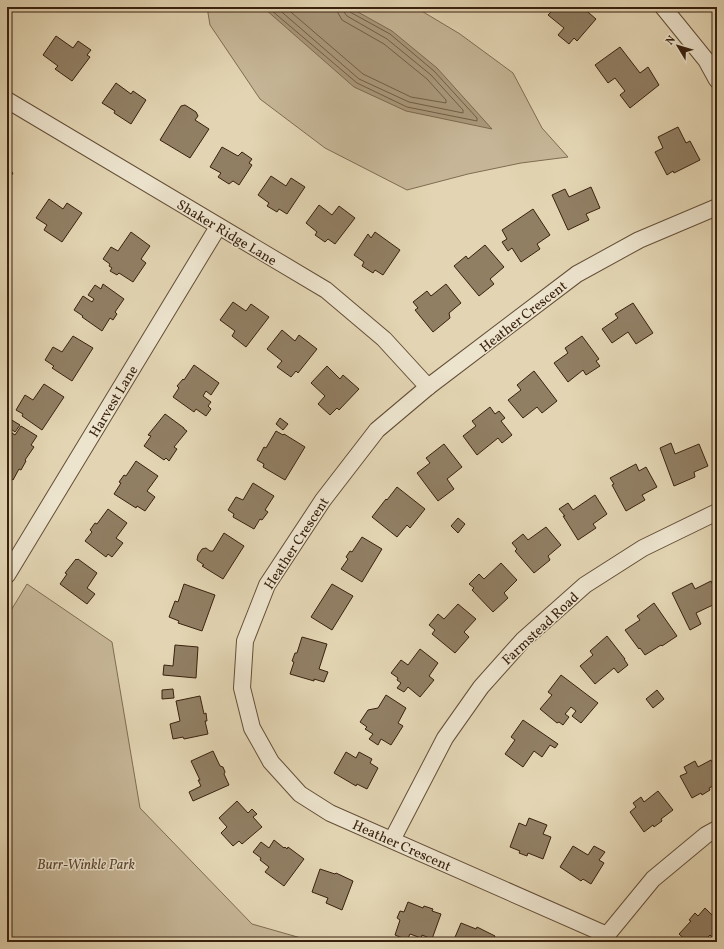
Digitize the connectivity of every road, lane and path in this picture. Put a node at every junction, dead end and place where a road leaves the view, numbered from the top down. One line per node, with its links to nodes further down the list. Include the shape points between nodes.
1 (663, 7): 2 (street, via 706,60)
2 (717, 80)
3 (7, 100): 5 (street, Shaker Ridge Lane)
4 (717, 207): 6 (street, Heather Crescent, via 639,240 577,274)
5 (218, 227): 6 (street, Shaker Ridge Lane, via 326,290 384,339); 8 (street, Harvest Lane)
6 (428, 387): 10 (street, Heather Crescent, via 377,430 322,500 267,585 245,641 242,688 252,728 271,762 300,794 330,813)
7 (717, 512): 10 (street, Farmstead Road, via 643,548 585,585 522,640 481,687 444,738)
8 (7, 576)
9 (717, 829): 11 (street, via 706,835 653,879)
10 (392, 840): 11 (street, Heather Crescent)
11 (605, 938)

